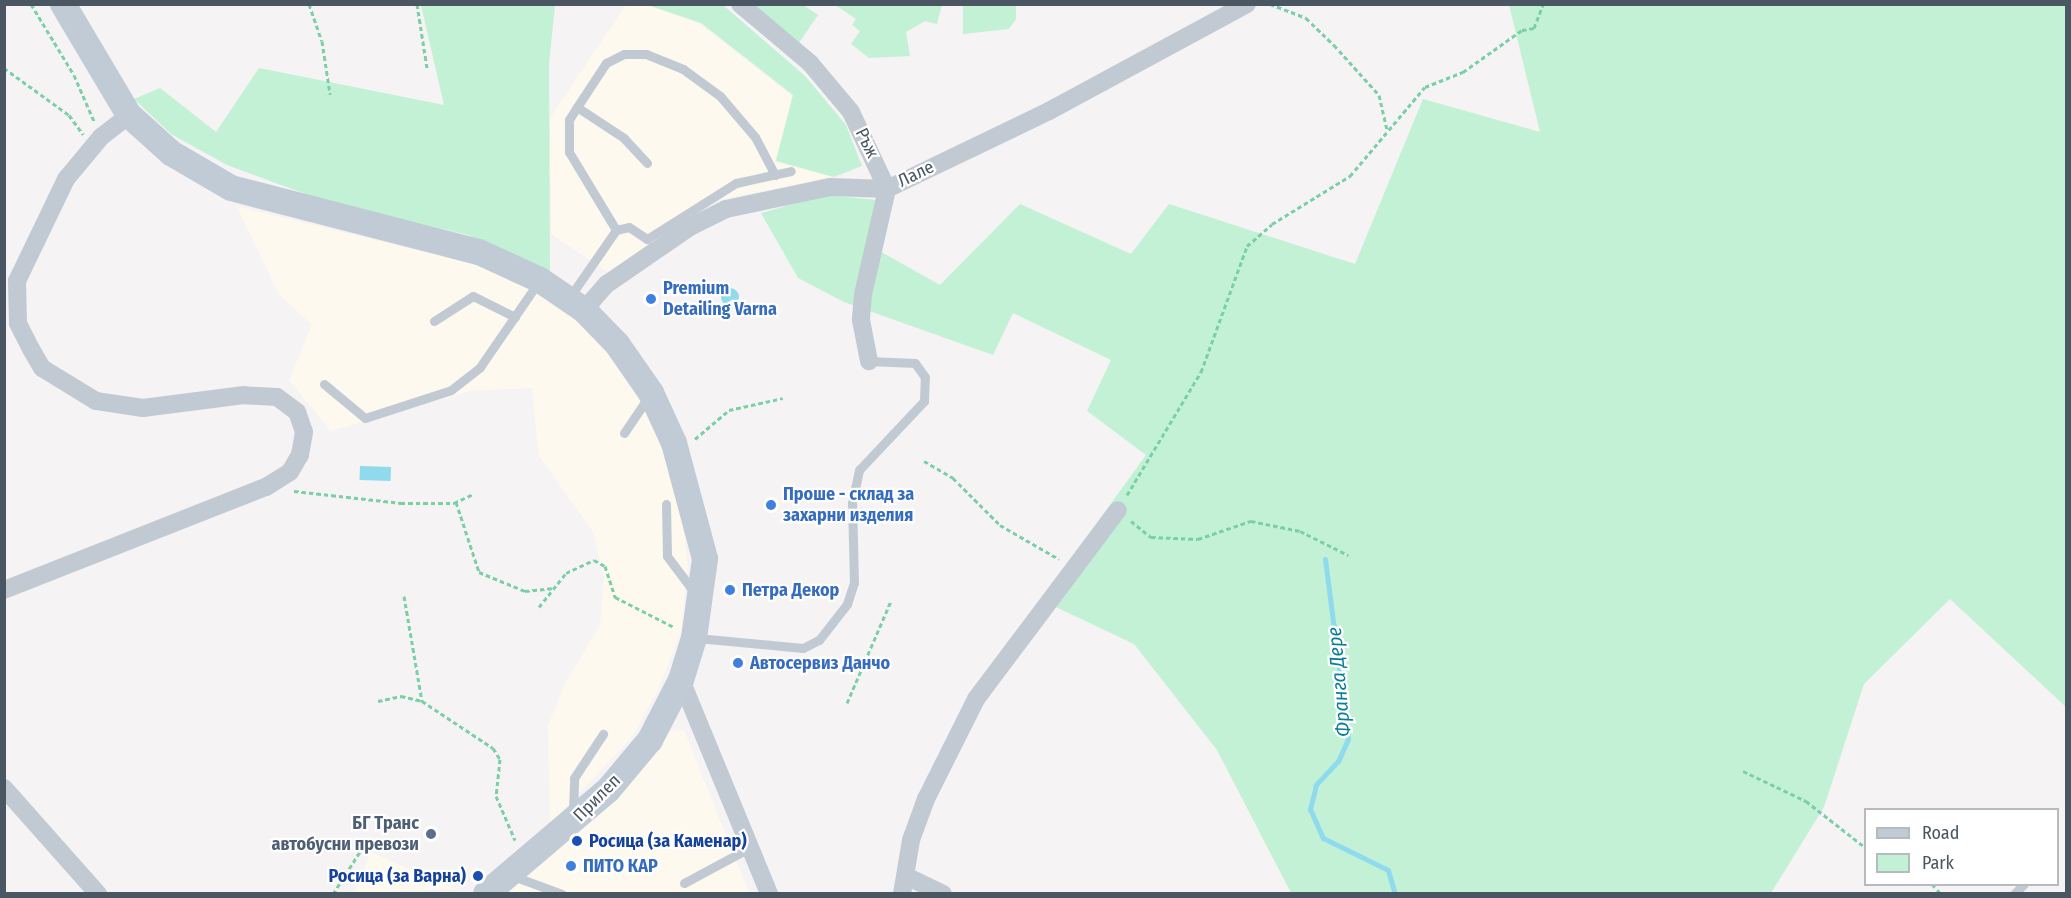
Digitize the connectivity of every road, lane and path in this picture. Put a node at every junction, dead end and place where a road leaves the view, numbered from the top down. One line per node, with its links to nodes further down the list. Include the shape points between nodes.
1 (31, 4): 15 (path, via 74,75)
2 (63, 4): 13 (street, Прилеп)
3 (309, 4): 11 (path, via 322,41)
4 (417, 4): 10 (path)
5 (740, 4): 19 (street, Ръж, via 810,63 851,112)
6 (1247, 4): 19 (street, Лале, via 1049,111)
7 (1270, 4): 14 (path, via 1306,18 1334,45 1379,95)
8 (1544, 4): 14 (path, via 1534,28 1522,30 1463,72 1425,87)
9 (4, 68): 15 (path, via 69,115)
10 (428, 68)
11 (330, 94)
12 (577, 107): 16 (lane, via 624,138); 18 (lane, via 606,63 624,54 646,54 683,69 720,96 755,137); 20 (lane, via 569,120 570,152)
13 (129, 115): 15 (street); 21 (street, Прилеп, via 171,153 231,188 479,252)
14 (1387, 132): 36 (path, via 1350,176 1272,224 1247,246 1201,372)
15 (96, 141): 32 (street, via 66,179 17,281 18,322 31,349 42,368 96,401 144,408 244,395 277,397 297,412 304,432 300,455 290,472)
16 (647, 163)
17 (791, 171): 18 (lane)
18 (775, 175): 20 (lane, via 736,183 686,208 646,239 629,227)
19 (887, 189): 22 (street, Лале, via 830,188 726,208); 25 (street, via 863,295 861,320)
20 (616, 230): 22 (lane)
21 (540, 279): 22 (street, Прилеп); 23 (lane)
22 (576, 305): 27 (street, Прилеп, via 617,344)
23 (515, 316): 24 (lane, via 473,296); 26 (lane, via 480,367 431,398 365,418)
24 (434, 321)
25 (869, 361): 45 (lane, via 915,363 925,377 924,401 859,470 852,503 854,583 847,604 819,640 803,648)
26 (324, 384)
27 (651, 393): 29 (lane); 30 (street, Прилеп)
28 (783, 398): 30 (path, via 729,410)
29 (624, 434)
30 (679, 457): 42 (street, Прилеп, via 705,559)
31 (924, 461): 38 (path, via 953,478 1000,525 1045,554)
32 (266, 487): 34 (path, via 401,502); 40 (street)
33 (473, 494): 34 (path)
34 (456, 501): 39 (path, via 479,572 525,591)
35 (666, 504): 42 (lane, via 666,556)
36 (1118, 510): 37 (path, via 1151,537 1198,539 1251,520 1300,531); 38 (street)
37 (1348, 555)
38 (1081, 564): 59 (street, via 1034,618 976,699 926,799 911,840)
39 (554, 587): 44 (path); 45 (path, via 579,564 600,562 615,597)
40 (4, 590)
41 (404, 596): 48 (path)
42 (701, 601): 45 (street, Прилеп)
43 (891, 601): 49 (path)
44 (539, 607)
45 (694, 638): 46 (street, Прилеп)
46 (681, 680): 53 (street, Прилеп, via 650,740); 54 (street)
47 (378, 701): 48 (path, via 401,696)
48 (422, 701): 57 (path, via 493,748 500,759 496,796)
49 (847, 703)
50 (603, 734): 53 (lane, via 574,778)
51 (1743, 771): 55 (path, via 1806,801)
52 (4, 788): 60 (street)
53 (573, 822): 57 (street, Прилеп)
54 (752, 846): 58 (lane); 64 (street)
55 (1864, 846)
56 (361, 850): 61 (path)
57 (519, 867): 62 (street, Прилеп); 63 (lane)
58 (684, 883)
59 (904, 885): 65 (street)
60 (98, 894)
61 (333, 894)
62 (486, 894)
63 (562, 894)
64 (769, 894)
65 (943, 894)

